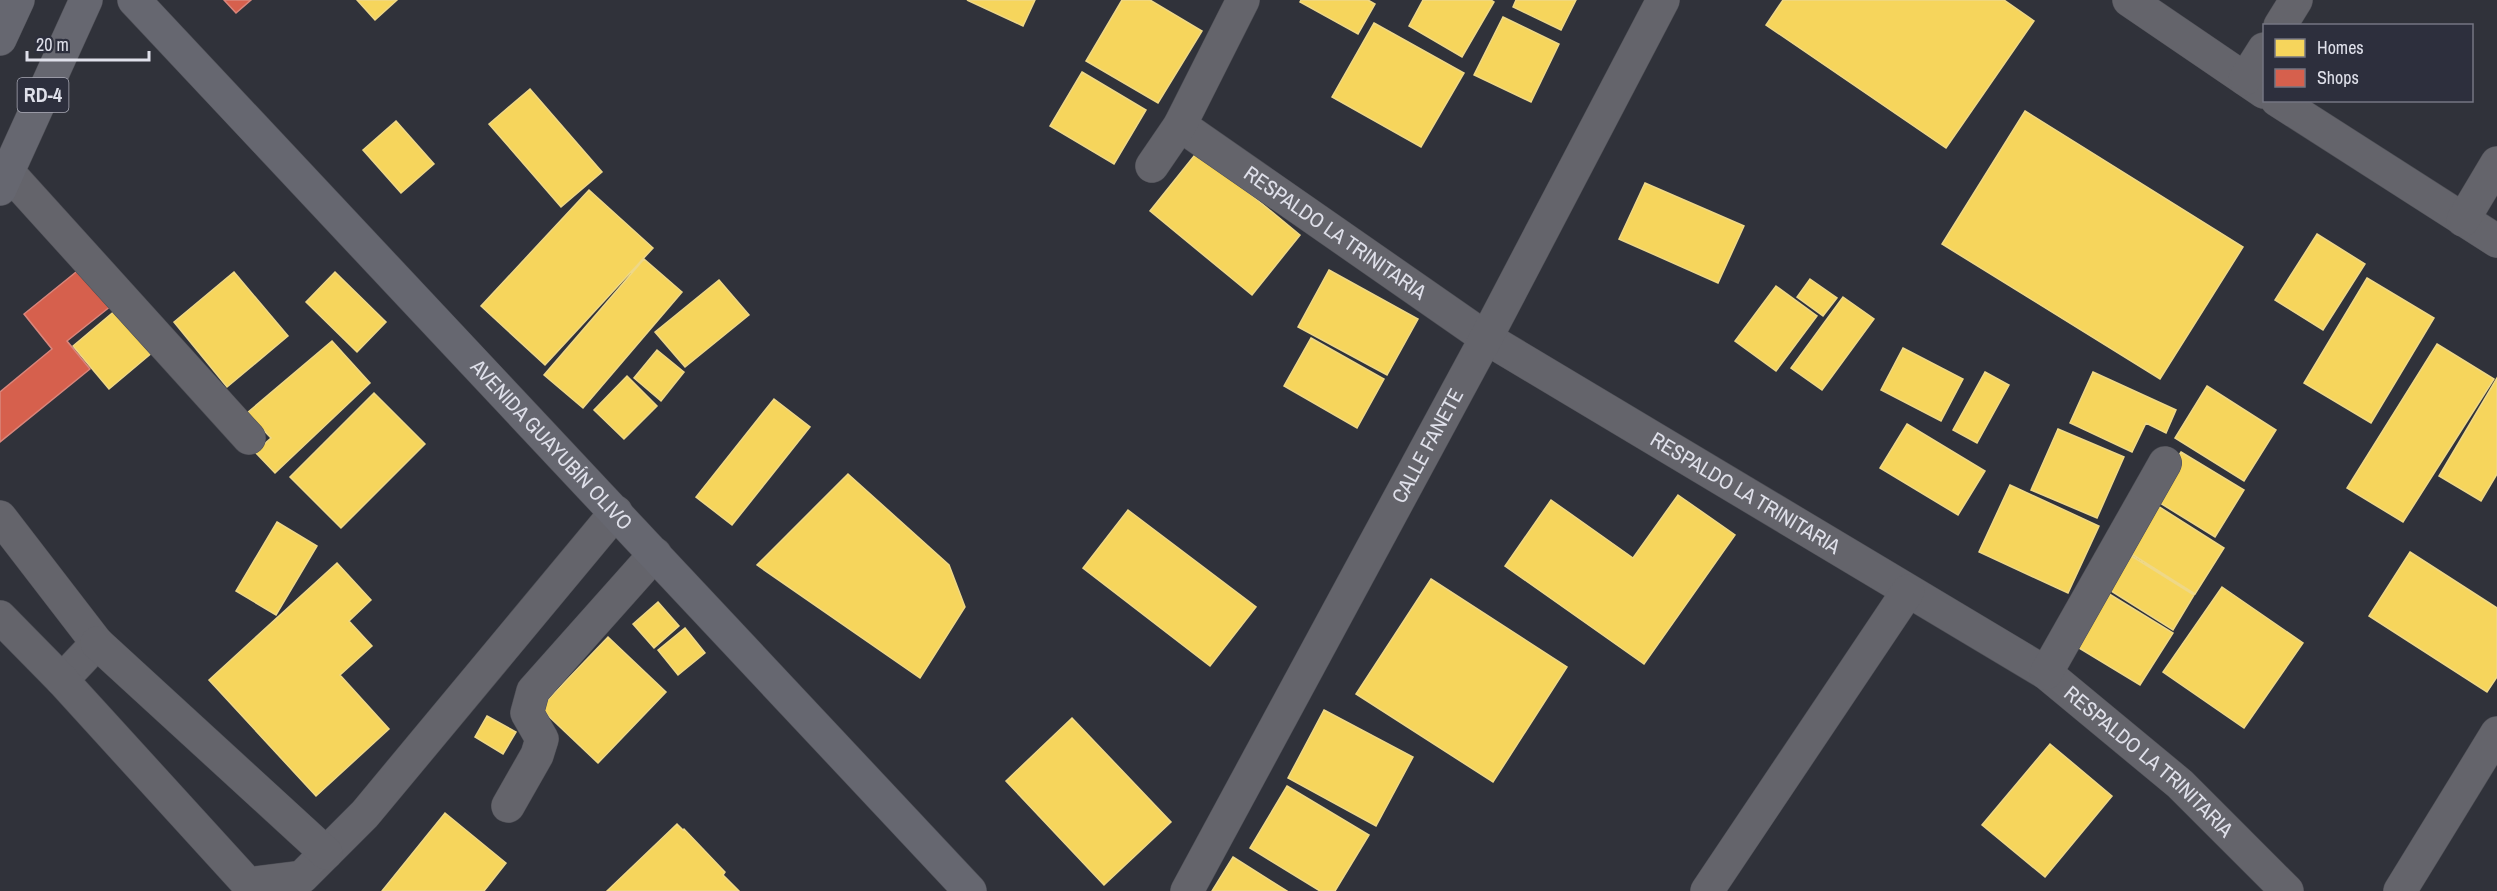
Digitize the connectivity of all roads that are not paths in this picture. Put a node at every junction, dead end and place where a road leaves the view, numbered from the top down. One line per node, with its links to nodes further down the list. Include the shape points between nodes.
1 (18, 0): 9 (main road)
2 (86, 0): 16 (main road, RD-4)
3 (134, 0): 22 (main road, AVENIDA GUAYUBÍN OLIVO)
4 (1244, 0): 13 (street)
5 (1663, 0): 19 (street, CALLE FANETE)
6 (2296, 0): 8 (street)
7 (2140, 3): 11 (street)
8 (2281, 24)
9 (0, 39)
10 (2263, 56): 11 (street)
11 (2255, 86)
12 (2280, 102): 17 (street)
13 (1180, 125): 15 (street); 19 (street, RESPALDO LA TRINITARIA)
14 (2497, 163): 17 (street)
15 (1152, 166)
16 (4, 180): 20 (street)
17 (2463, 220): 18 (street)
18 (2497, 241)
19 (1486, 338): 25 (street, RESPALDO LA TRINITARIA); 34 (street, CALLE FANETE)
20 (249, 438)
21 (2165, 463): 28 (street)
22 (616, 512): 24 (main road, AVENIDA GUAYUBÍN OLIVO); 32 (street, via 365,814)
23 (0, 518): 27 (street)
24 (655, 554): 31 (street, via 533,691 527,713 542,739); 33 (main road, AVENIDA GUAYUBÍN OLIVO)
25 (1908, 591): 28 (street, RESPALDO LA TRINITARIA); 35 (street)
26 (0, 617): 29 (street)
27 (97, 643): 29 (street); 32 (street)
28 (2046, 674): 36 (street, RESPALDO LA TRINITARIA, via 2180,784)
29 (62, 680): 32 (street, via 248,884 302,877)
30 (2497, 733): 37 (street)
31 (508, 806)
32 (326, 853)
33 (970, 891)
34 (1187, 891)
35 (1707, 891)
36 (2288, 891)
37 (2400, 891)

